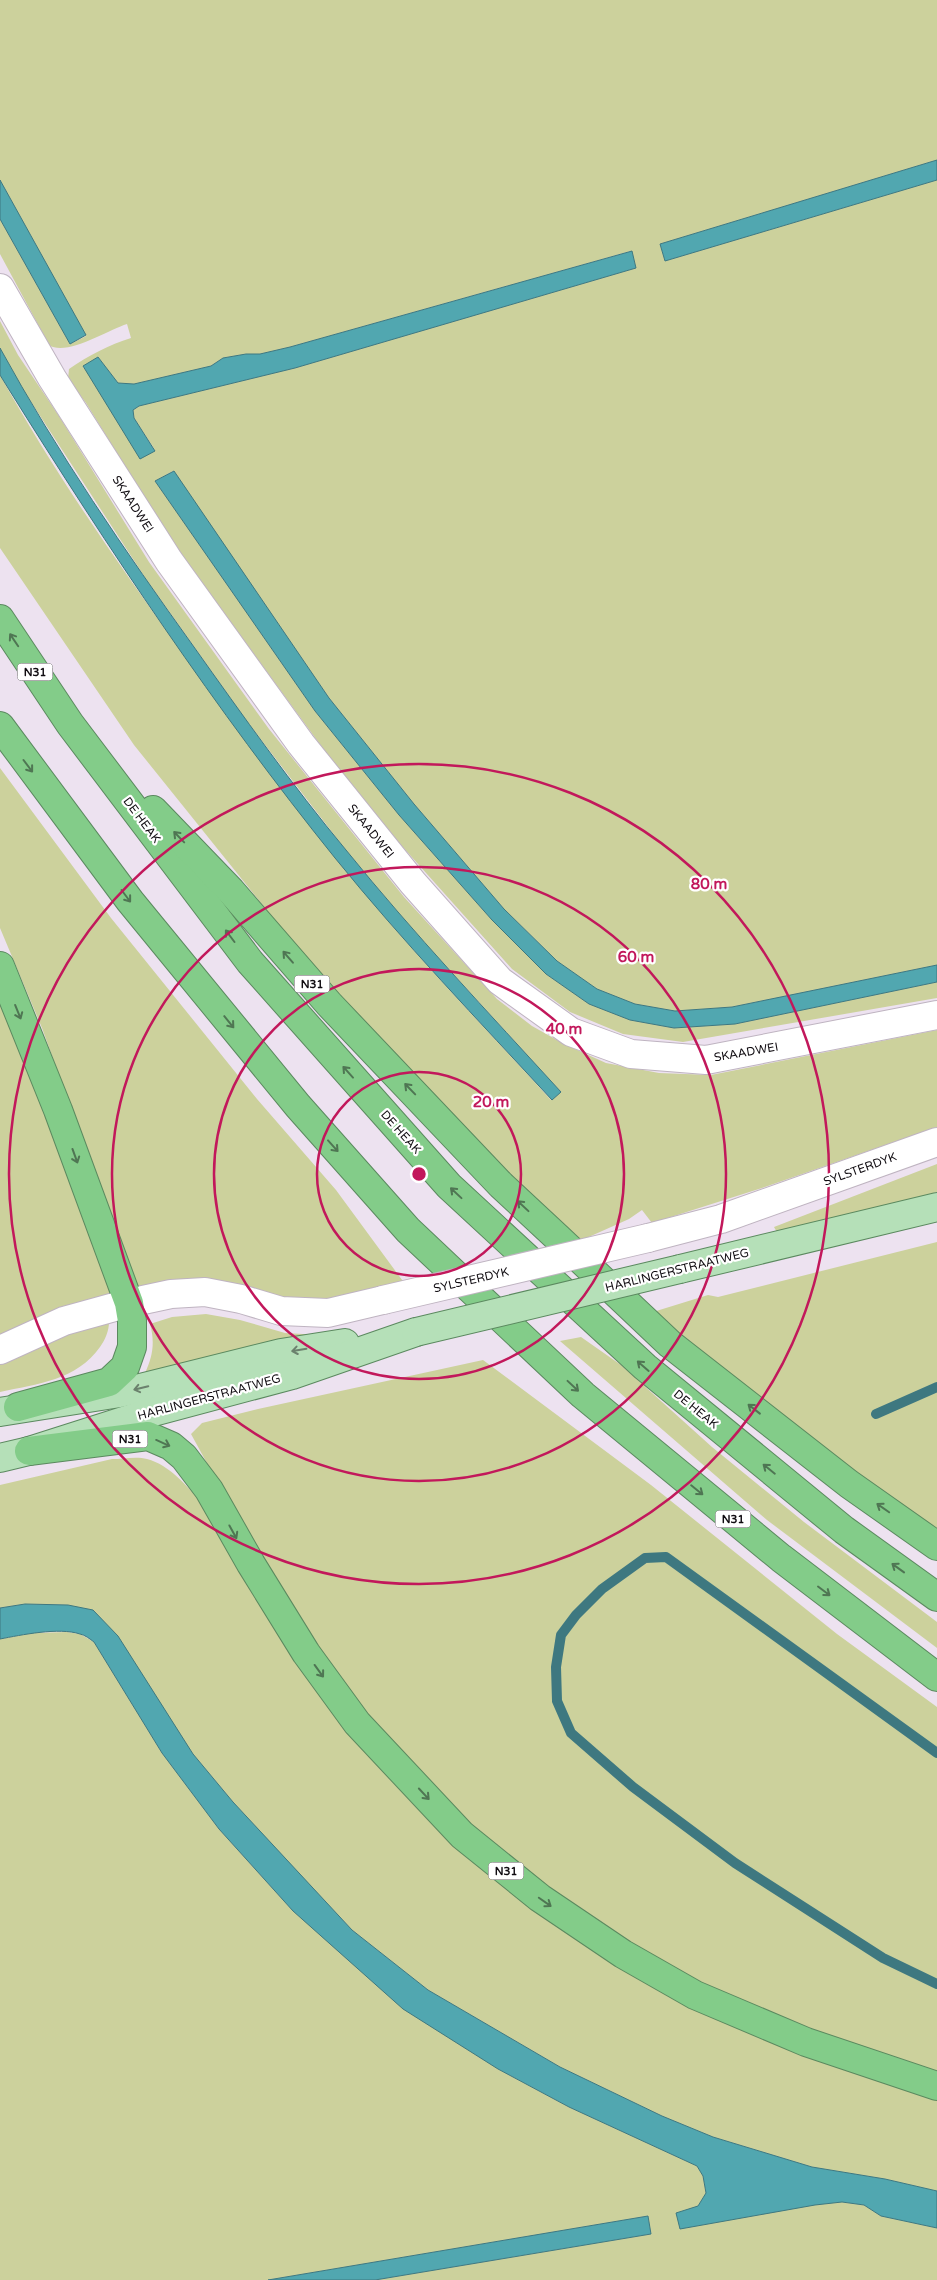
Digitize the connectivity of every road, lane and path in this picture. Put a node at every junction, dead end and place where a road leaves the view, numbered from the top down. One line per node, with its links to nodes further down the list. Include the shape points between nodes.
1 (0, 288): 6 (street, SKAADWEI, via 52,378 169,561 301,744 413,882 500,980 571,1032 631,1054 706,1060)
2 (0, 619): 3 (highway, DE HEAK / N31, one-way to 2)
3 (70, 724): 15 (highway, N31, one-way to 3, via 849,1484 670,1344 500,1185 329,1004 231,890); 16 (highway, DE HEAK / N31, one-way to 3, via 844,1530 645,1368 449,1186 250,962)
4 (0, 726): 17 (highway, N31, one-way to 17, via 130,901 298,1106 408,1230 583,1395 781,1558)
5 (0, 966): 9 (highway, one-way to 9, via 58,1110)
6 (937, 1015)
7 (937, 1142): 9 (street, SYLSTERDYK, bridge, via 720,1219 328,1313 281,1311 205,1292 171,1294)
8 (937, 1207): 10 (main road, HARLINGERSTRAATWEG, bridge)
9 (129, 1303): 11 (street, SYLSTERDYK, via 64,1321); 12 (highway, via 132,1347 125,1367 109,1382)
10 (416, 1332): 12 (main road, HARLINGERSTRAATWEG, one-way to 12, via 280,1353 120,1393); 13 (main road, HARLINGERSTRAATWEG, via 292,1375 142,1415)
11 (0, 1350)
12 (9, 1410)
13 (29, 1451): 14 (main road, HARLINGERSTRAATWEG); 18 (highway, N31, one-way to 18, via 148,1436 171,1446 184,1457 209,1490 306,1653 357,1723 462,1835 540,1898 623,1954 695,1996 806,2042)
14 (0, 1458)
15 (937, 1546)
16 (937, 1597)
17 (937, 1677)
18 (937, 2086)

